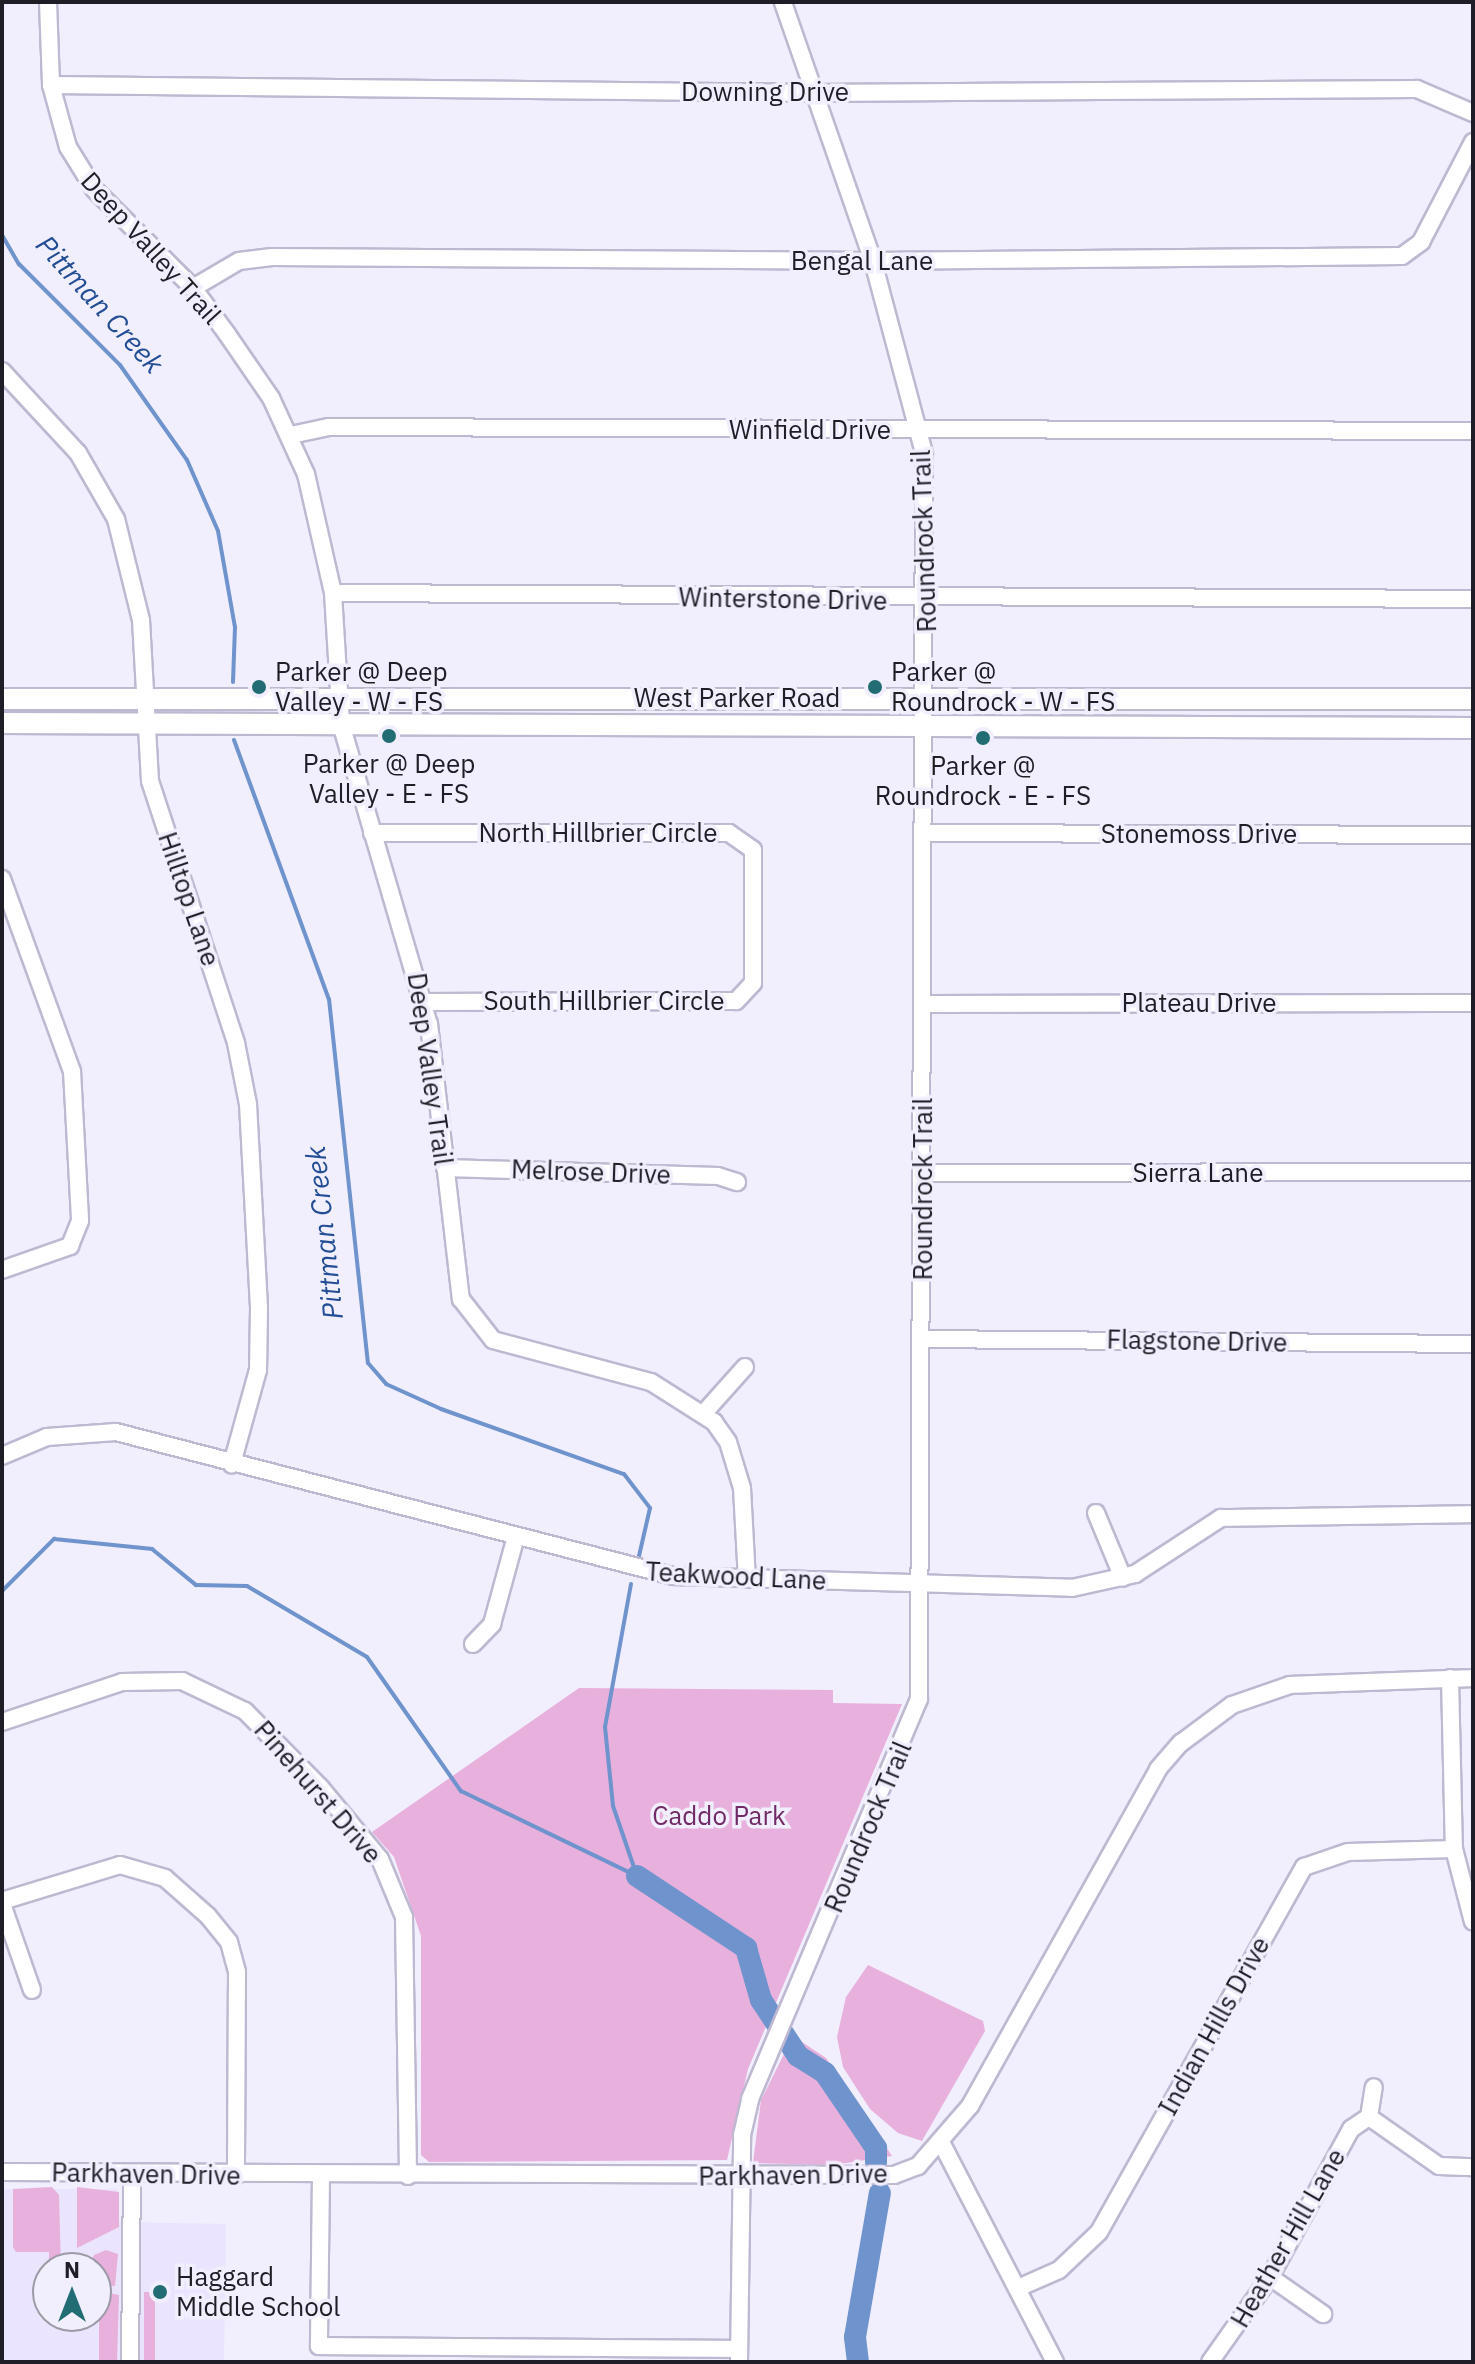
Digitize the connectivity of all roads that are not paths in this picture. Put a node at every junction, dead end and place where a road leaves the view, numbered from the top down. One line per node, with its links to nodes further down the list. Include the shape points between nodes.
1 (48, 2): 3 (street, Deep Valley Trail)
2 (783, 2): 4 (street, Roundrock Trail)
3 (51, 85): 4 (street, Downing Drive); 8 (street, Deep Valley Trail, via 68,147 94,189)
4 (814, 93): 5 (street, Downing Drive, via 1417,89); 7 (street, Roundrock Trail)
5 (1473, 113)
6 (1473, 142): 7 (street, Bengal Lane, via 1421,242 1402,256)
7 (873, 261): 8 (street, Bengal Lane, via 272,257 239,261); 10 (street, Roundrock Trail)
8 (193, 288): 12 (street, Deep Valley Trail)
9 (2, 371): 16 (street, Hilltop Lane, via 78,453 116,519 136,588)
10 (920, 431): 11 (street, Winfield Drive); 12 (street, Winfield Drive, via 329,427); 15 (street, Roundrock Trail)
11 (1473, 431)
12 (291, 435): 13 (street, Deep Valley Trail, via 318,514)
13 (333, 593): 15 (street, Winterstone Drive); 17 (street, Deep Valley Trail)
14 (1473, 599): 15 (street, Winterstone Drive)
15 (927, 600): 18 (street, Roundrock Trail)
16 (145, 695): 17 (main road, West Parker Road); 19 (main road, West Parker Road); 22 (street, Hilltop Lane)
17 (341, 696): 18 (main road, West Parker Road); 23 (street, Deep Valley Trail)
18 (926, 698): 20 (main road, West Parker Road); 24 (street, Roundrock Trail)
19 (2, 699)
20 (1473, 699)
21 (2, 723): 22 (main road, West Parker Road)
22 (144, 723): 23 (main road, West Parker Road); 44 (street, Hilltop Lane, via 150,781 215,974 248,1104 258,1370)
23 (341, 724): 24 (main road, West Parker Road); 26 (street, Deep Valley Trail)
24 (926, 725): 25 (main road, West Parker Road); 27 (street, Roundrock Trail)
25 (1473, 728)
26 (372, 833): 30 (street, North Hillbrier Circle, via 729,833 753,850); 31 (street, Deep Valley Trail)
27 (925, 833): 28 (street, Stonemoss Drive); 33 (street, Roundrock Trail)
28 (1473, 835)
29 (2, 879): 38 (street, via 72,1071 80,1221 70,1246)
30 (756, 913): 31 (street, South Hillbrier Circle, via 753,983 736,1001)
31 (423, 1002): 34 (street, Deep Valley Trail)
32 (1473, 1003): 33 (street, Plateau Drive)
33 (924, 1004): 36 (street, Roundrock Trail)
34 (445, 1168): 37 (street, Melrose Drive, via 718,1176); 42 (street, Deep Valley Trail, via 461,1299 480,1329 493,1340 651,1382)
35 (1473, 1172): 36 (street, Sierra Lane)
36 (923, 1173): 39 (street, Roundrock Trail)
37 (737, 1182)
38 (2, 1270)
39 (921, 1339): 40 (street, Flagstone Drive); 50 (street, Roundrock Trail)
40 (1473, 1344)
41 (745, 1367): 42 (street)
42 (703, 1414): 49 (street, Deep Valley Trail, via 728,1442 737,1464)
43 (2, 1456): 44 (street, Teakwood Lane, via 84,1431 116,1432)
44 (232, 1464): 47 (street, Teakwood Lane)
45 (1096, 1513): 48 (street)
46 (1473, 1514): 48 (street, Teakwood Lane, via 1221,1518)
47 (515, 1540): 49 (street, Teakwood Lane, via 641,1572); 51 (street, via 492,1624)
48 (1123, 1578): 50 (street, Teakwood Lane, via 1072,1588)
49 (747, 1579): 50 (street, Teakwood Lane)
50 (920, 1582): 68 (street, Roundrock Trail, via 913,1724 750,2099)
51 (473, 1644)
52 (1450, 1678): 53 (street, Parkhaven Drive); 55 (street); 61 (street, Parkhaven Drive, via 1320,1681 1260,1692 1181,1743 1158,1769 1010,2038)
53 (1473, 1678)
54 (2, 1722): 67 (street, Pinehurst Drive, via 122,1682 182,1681 245,1711 321,1788 380,1859 404,1917)
55 (1454, 1849): 57 (street); 70 (street, Indian Hills Drive, via 1348,1852 1304,1867 1099,2232 1059,2270)
56 (2, 1902): 58 (street); 65 (street, via 120,1865 165,1878 208,1916 229,1942 237,1972)
57 (1473, 1922)
58 (32, 1990)
59 (1374, 2087): 60 (street)
60 (1369, 2117): 62 (street, via 1439,2166); 69 (street, Heather Hill Lane, via 1351,2129)
61 (942, 2144): 68 (street, Parkhaven Drive, via 918,2166 894,2175); 70 (street)
62 (1473, 2167)
63 (2, 2172): 64 (street, Parkhaven Drive)
64 (132, 2173): 65 (street, Parkhaven Drive); 74 (street)
65 (236, 2175): 66 (street, Parkhaven Drive)
66 (321, 2176): 67 (street, Parkhaven Drive); 73 (street, via 319,2346)
67 (408, 2176): 68 (street, Parkhaven Drive)
68 (740, 2178): 72 (street, Roundrock Trail)
69 (1270, 2277): 71 (street); 76 (street, Heather Hill Lane)
70 (1018, 2288): 75 (street)
71 (1323, 2314)
72 (739, 2355): 73 (street)
73 (552, 2356)
74 (130, 2362)
75 (1055, 2362)
76 (1210, 2362)

